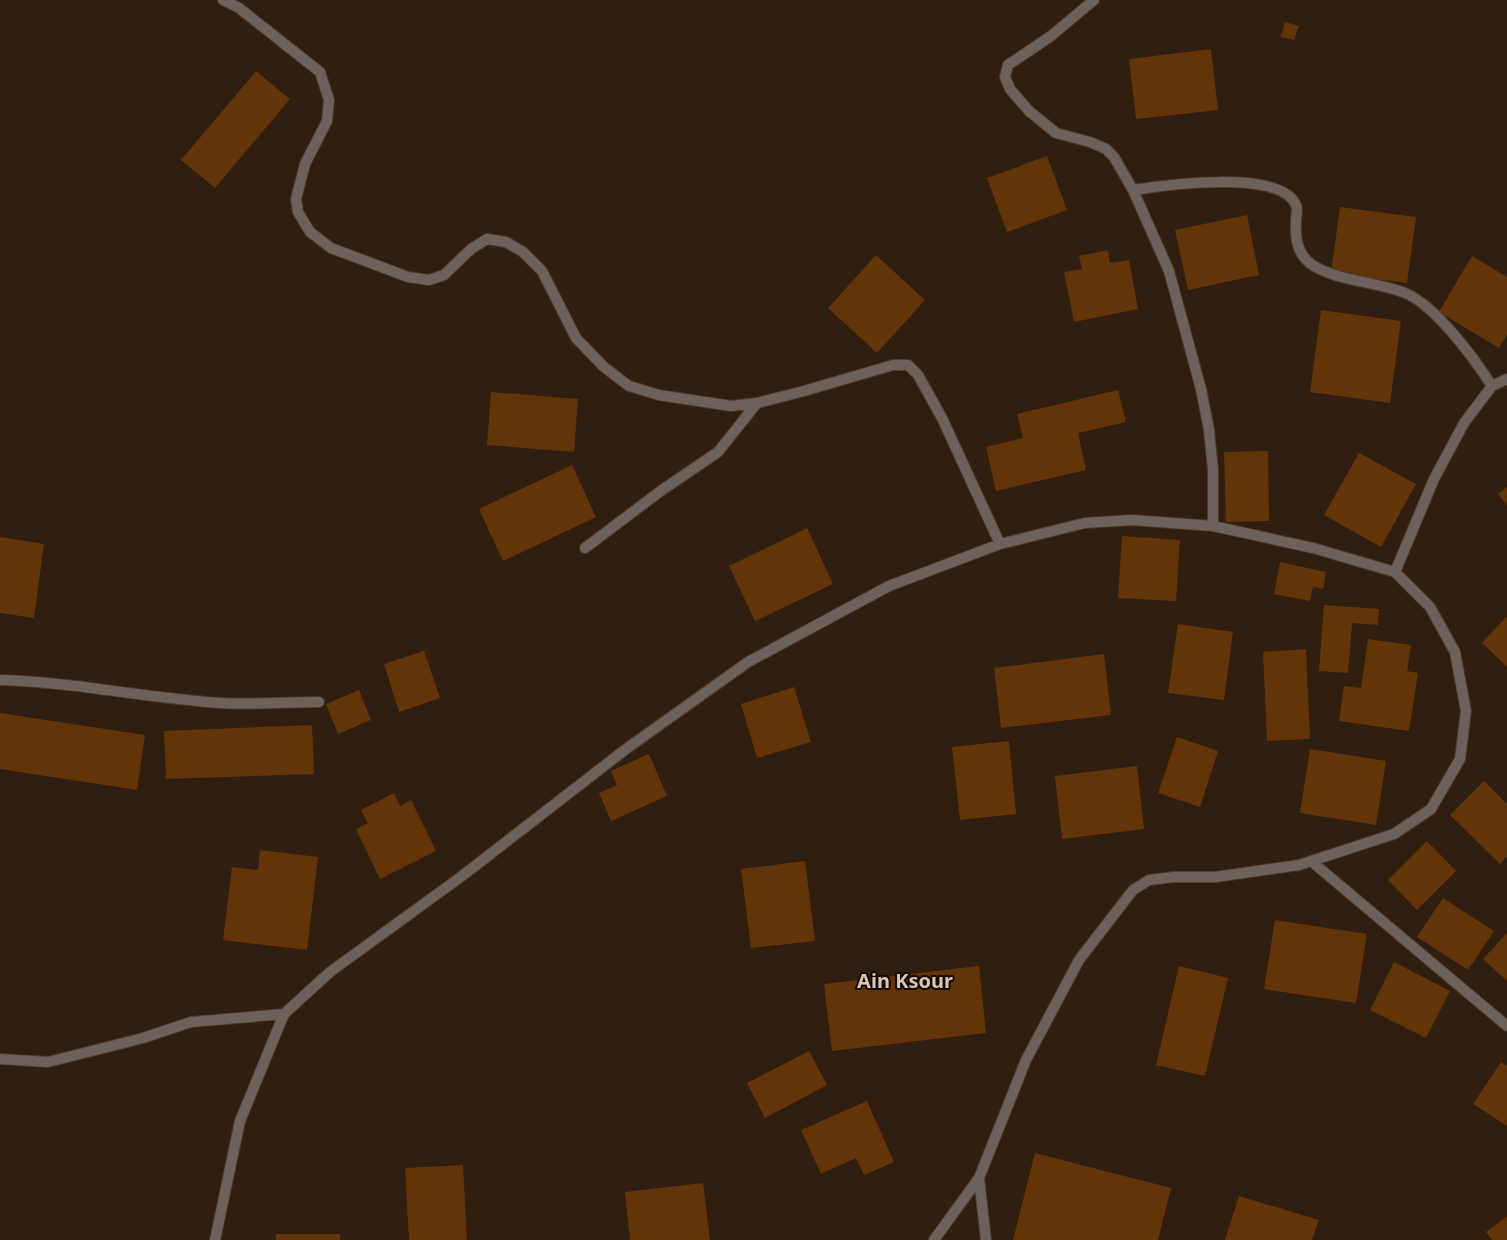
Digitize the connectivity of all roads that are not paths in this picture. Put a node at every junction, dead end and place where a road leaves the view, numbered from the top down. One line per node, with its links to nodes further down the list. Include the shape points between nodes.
1 (223, 0): 6 (street, via 239,8 320,72 329,100 327,121 305,164 296,199 298,212 307,228 324,243 408,277 429,280 444,275 471,249 487,239 506,242 523,252 542,271 576,338 604,367 629,386 659,395 731,406)
2 (1094, 0): 3 (street, via 1051,36 1008,65 1005,78 1029,111 1056,133 1106,149)
3 (1133, 190): 5 (street, via 1171,184 1239,182 1274,188 1290,196 1297,206 1295,233 1300,255 1330,273 1406,293 1434,314 1477,363); 7 (street, via 1169,271 1202,390 1213,470)
4 (1507, 379): 5 (street)
5 (1492, 386): 10 (street, via 1459,431 1434,479)
6 (757, 402): 8 (street, via 893,365 908,365 918,375 942,418); 9 (street, via 718,452)
7 (1213, 526): 8 (street, via 1132,520 1085,523); 10 (street, via 1313,548)
8 (1000, 544): 14 (street, via 889,586 748,662 626,749 462,876 330,972)
9 (585, 548)
10 (1395, 572): 13 (street, via 1430,607 1455,652 1466,711 1460,759 1431,809 1394,834)
11 (0, 680): 12 (street, via 48,681 135,695 221,703)
12 (319, 702)
13 (1311, 861): 15 (street); 17 (street, via 1215,877 1149,880 1133,890 1079,960 1026,1060)
14 (284, 1014): 16 (street, via 191,1022 48,1062); 18 (street, via 240,1121)
15 (1507, 1026)
16 (0, 1059)
17 (979, 1178): 19 (street); 20 (street)
18 (215, 1240)
19 (934, 1240)
20 (986, 1240)

